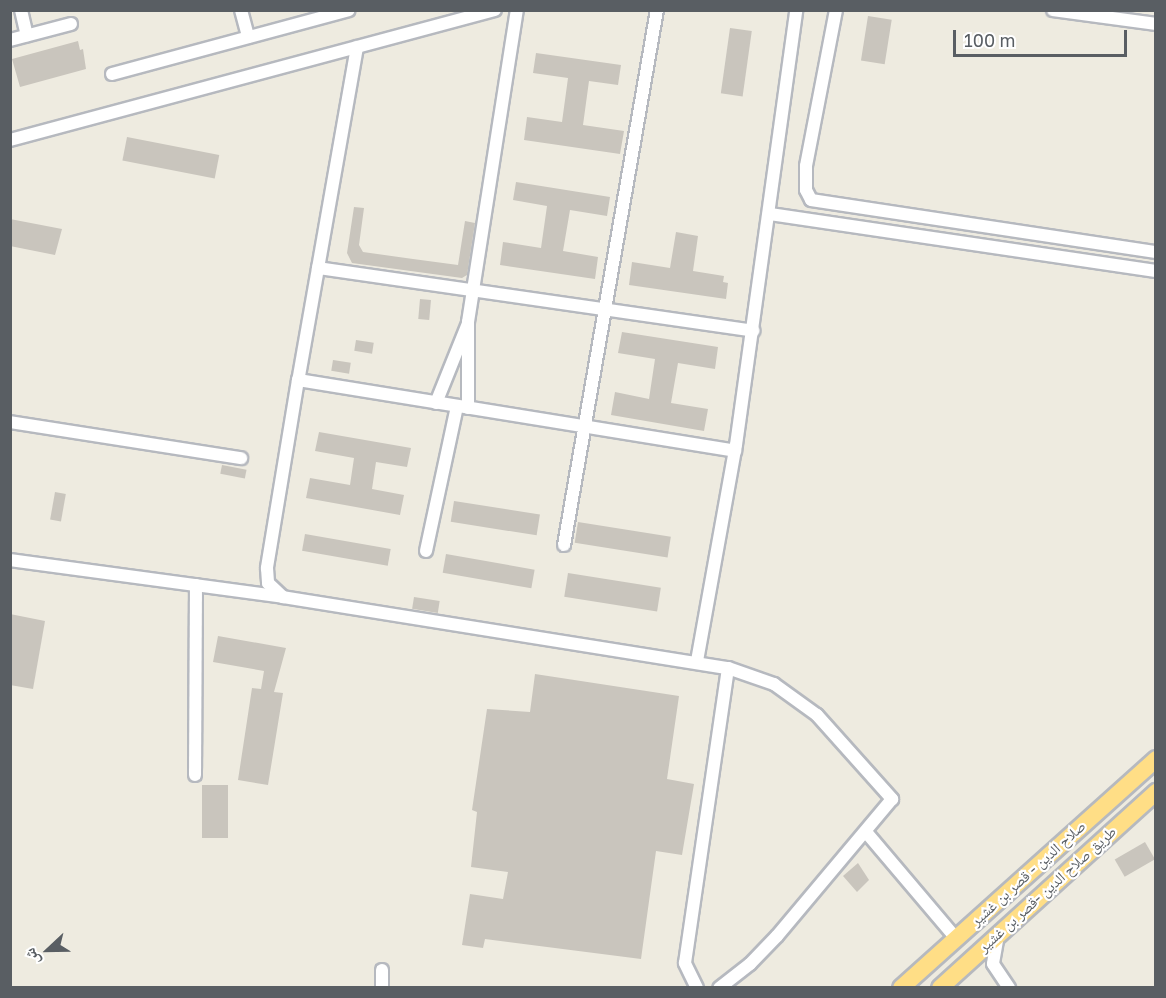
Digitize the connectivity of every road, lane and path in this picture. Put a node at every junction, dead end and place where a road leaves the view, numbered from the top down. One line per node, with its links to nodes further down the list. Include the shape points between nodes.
1 (21, 10): 12 (street)
2 (241, 10): 13 (street)
3 (349, 10): 13 (street)
4 (495, 10): 15 (street)
5 (517, 10): 22 (street)
6 (657, 10): 23 (street)
7 (796, 10): 18 (street)
8 (836, 10): 19 (street, via 806,166 806,190 811,200)
9 (1053, 10): 11 (street)
10 (71, 24): 12 (street)
11 (1155, 24)
12 (27, 35): 14 (street)
13 (248, 37): 16 (street)
14 (10, 40)
15 (357, 47): 17 (street); 20 (street)
16 (112, 74)
17 (10, 140)
18 (770, 214): 21 (street); 25 (street)
19 (1155, 252)
20 (318, 268): 22 (street); 26 (street)
21 (1155, 271)
22 (473, 291): 23 (street); 24 (street)
23 (604, 309): 25 (street); 30 (street)
24 (468, 322): 27 (street); 28 (street)
25 (753, 331): 31 (street)
26 (298, 380): 27 (street); 37 (street, via 267,568 268,582)
27 (436, 403): 28 (street)
28 (462, 407): 30 (street); 34 (street)
29 (10, 422): 32 (street)
30 (584, 427): 31 (street); 33 (street)
31 (735, 451): 38 (street)
32 (241, 458)
33 (564, 544)
34 (426, 551)
35 (10, 560): 36 (street)
36 (196, 585): 37 (street); 41 (street)
37 (283, 597): 38 (street)
38 (697, 661): 39 (street)
39 (728, 668): 43 (street, via 774,684 817,715 892,799); 48 (street, via 685,963)
40 (1155, 759): 45 (highway, صلاح الدين - قصر بن غشير)
41 (195, 775)
42 (1155, 792): 44 (highway, طريق صلاح الدين -قصر بن غشير)
43 (866, 832): 45 (street); 49 (street, via 757,957)
44 (999, 932): 51 (highway, طريق صلاح الدين -قصر بن غشير); 52 (street, via 993,964)
45 (956, 938): 50 (highway, صلاح الدين - قصر بن غشير)
46 (382, 970): 47 (street)
47 (382, 987)
48 (697, 987)
49 (719, 987)
50 (901, 987)
51 (940, 987)
52 (1009, 987)

